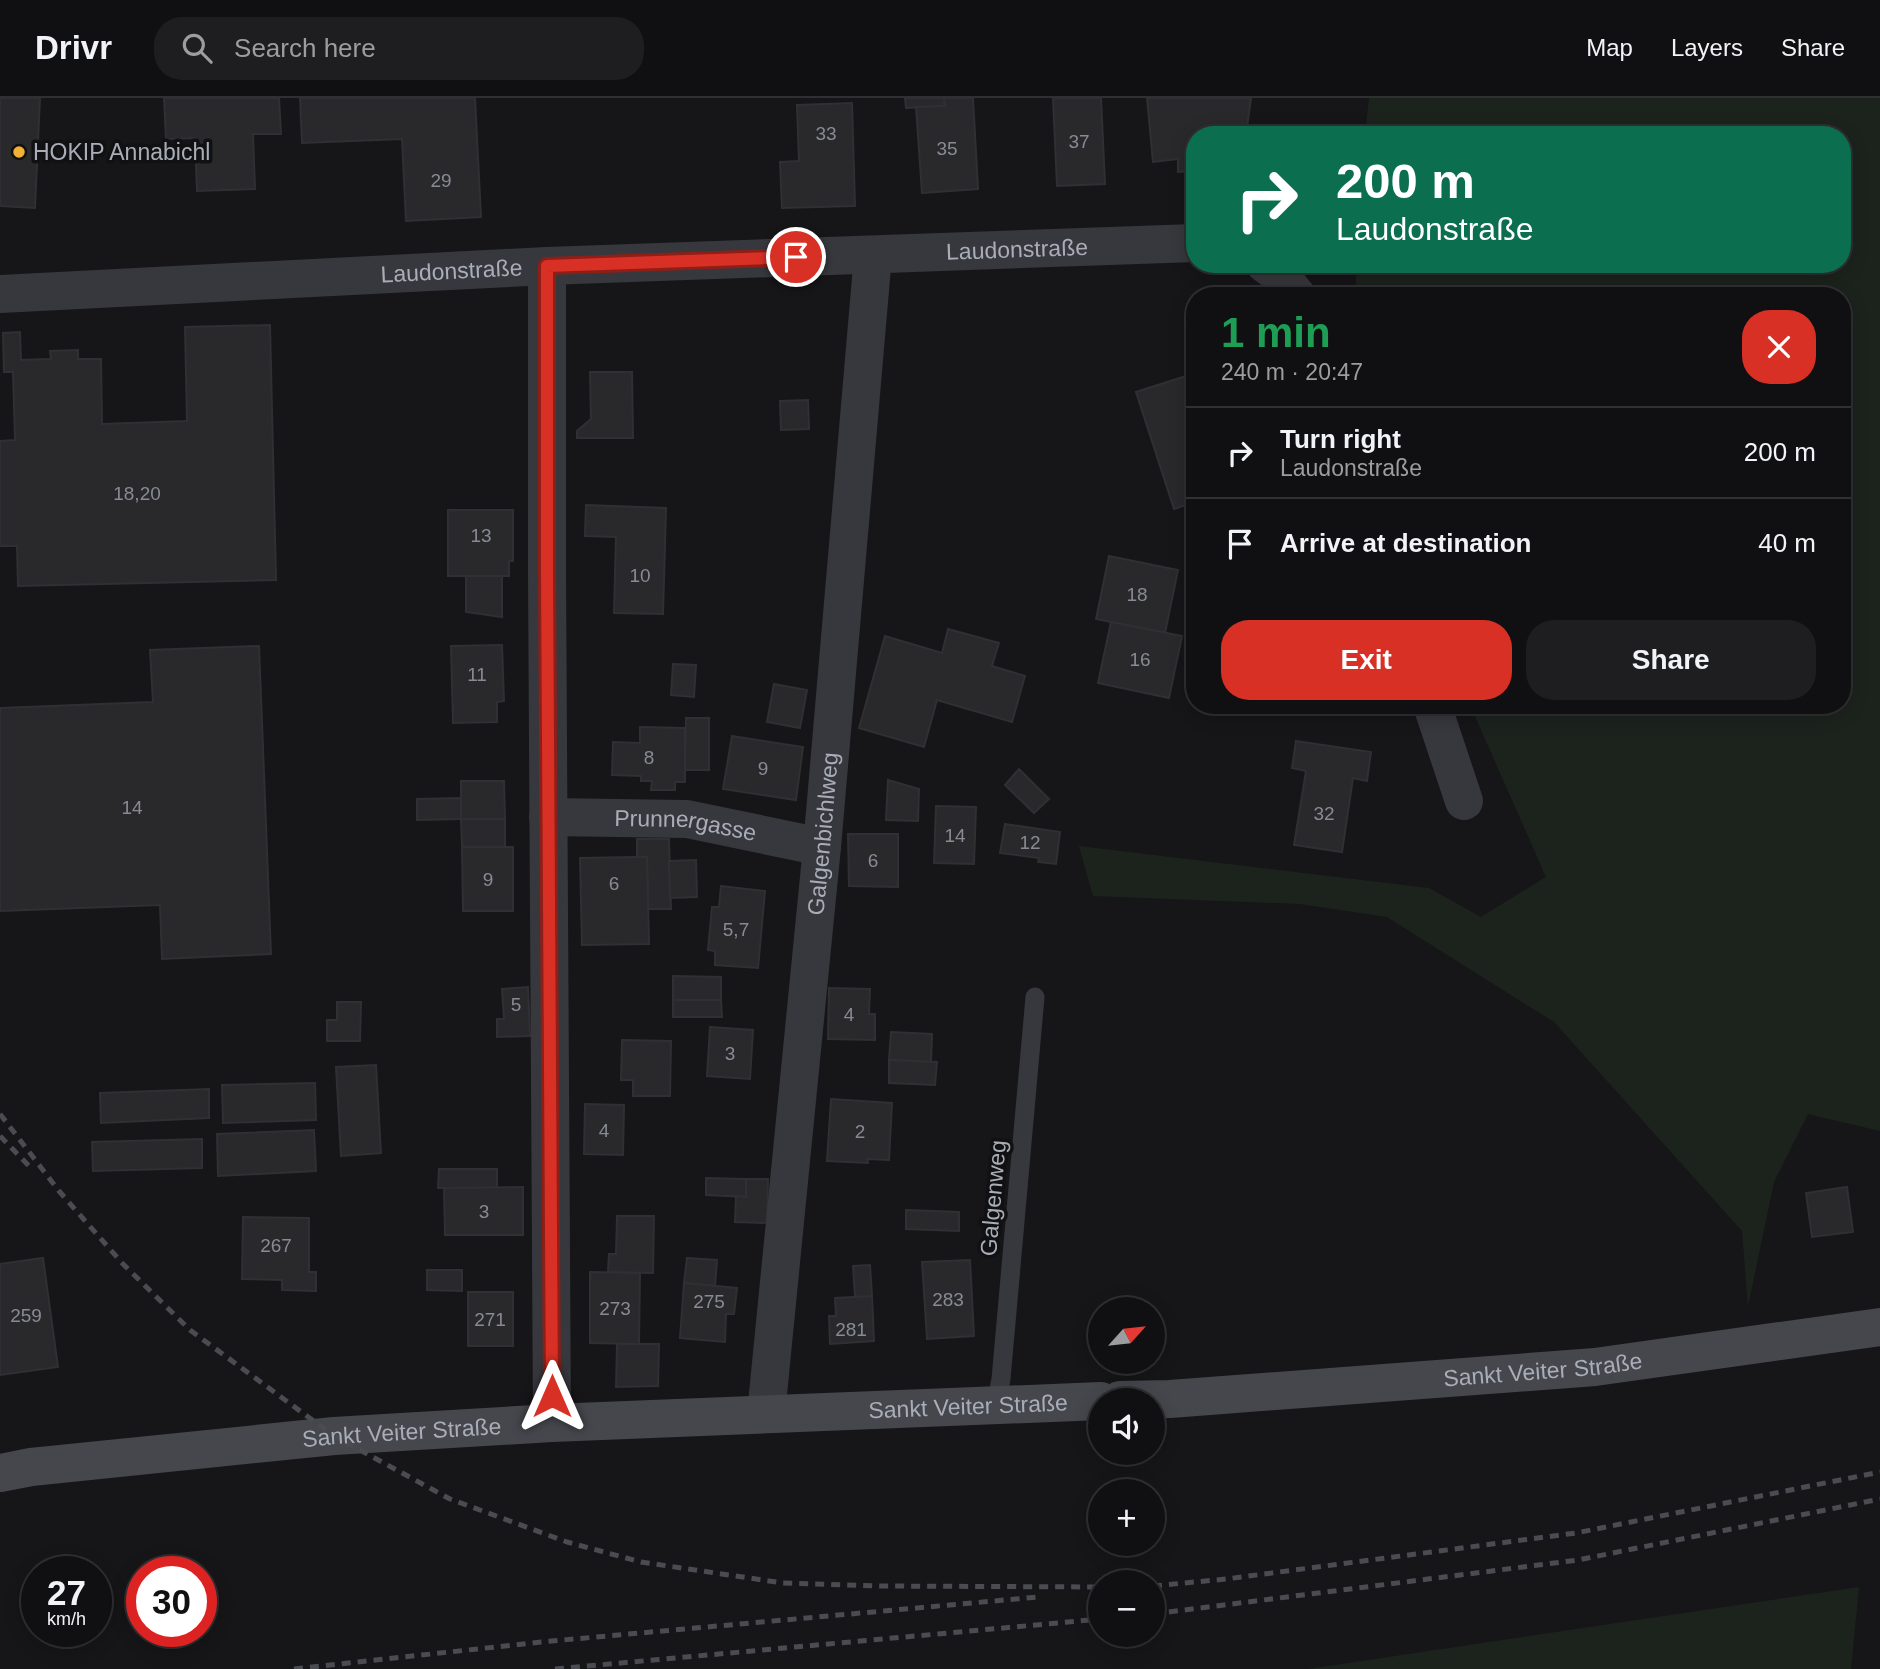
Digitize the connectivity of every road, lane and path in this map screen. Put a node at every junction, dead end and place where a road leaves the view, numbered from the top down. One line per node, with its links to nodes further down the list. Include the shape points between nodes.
1 (1186, 243): 2 (street, Laudonstraße)
2 (873, 255): 3 (street, Laudonstraße); 10 (street, Galgenbichlweg)
3 (547, 266): 6 (street, Laudonstraße); 9 (street)
4 (1277, 273): 5 (street)
5 (1290, 287)
6 (0, 294)
7 (1435, 714): 8 (street)
8 (1464, 801)
9 (548, 817): 10 (street, Prunnergasse, via 687,819); 17 (street)
10 (822, 847): 16 (street, Galgenbichlweg)
11 (1035, 997): 15 (lane, Galgenweg)
12 (1880, 1327): 13 (main road, Sankt Veiter Straße, via 1595,1367)
13 (1165, 1399)
14 (1088, 1401): 15 (main road, Sankt Veiter Straße)
15 (996, 1404): 16 (main road, Sankt Veiter Straße)
16 (766, 1414): 17 (main road, Sankt Veiter Straße)
17 (552, 1423): 18 (main road, Sankt Veiter Straße, via 334,1436)
18 (0, 1473)

